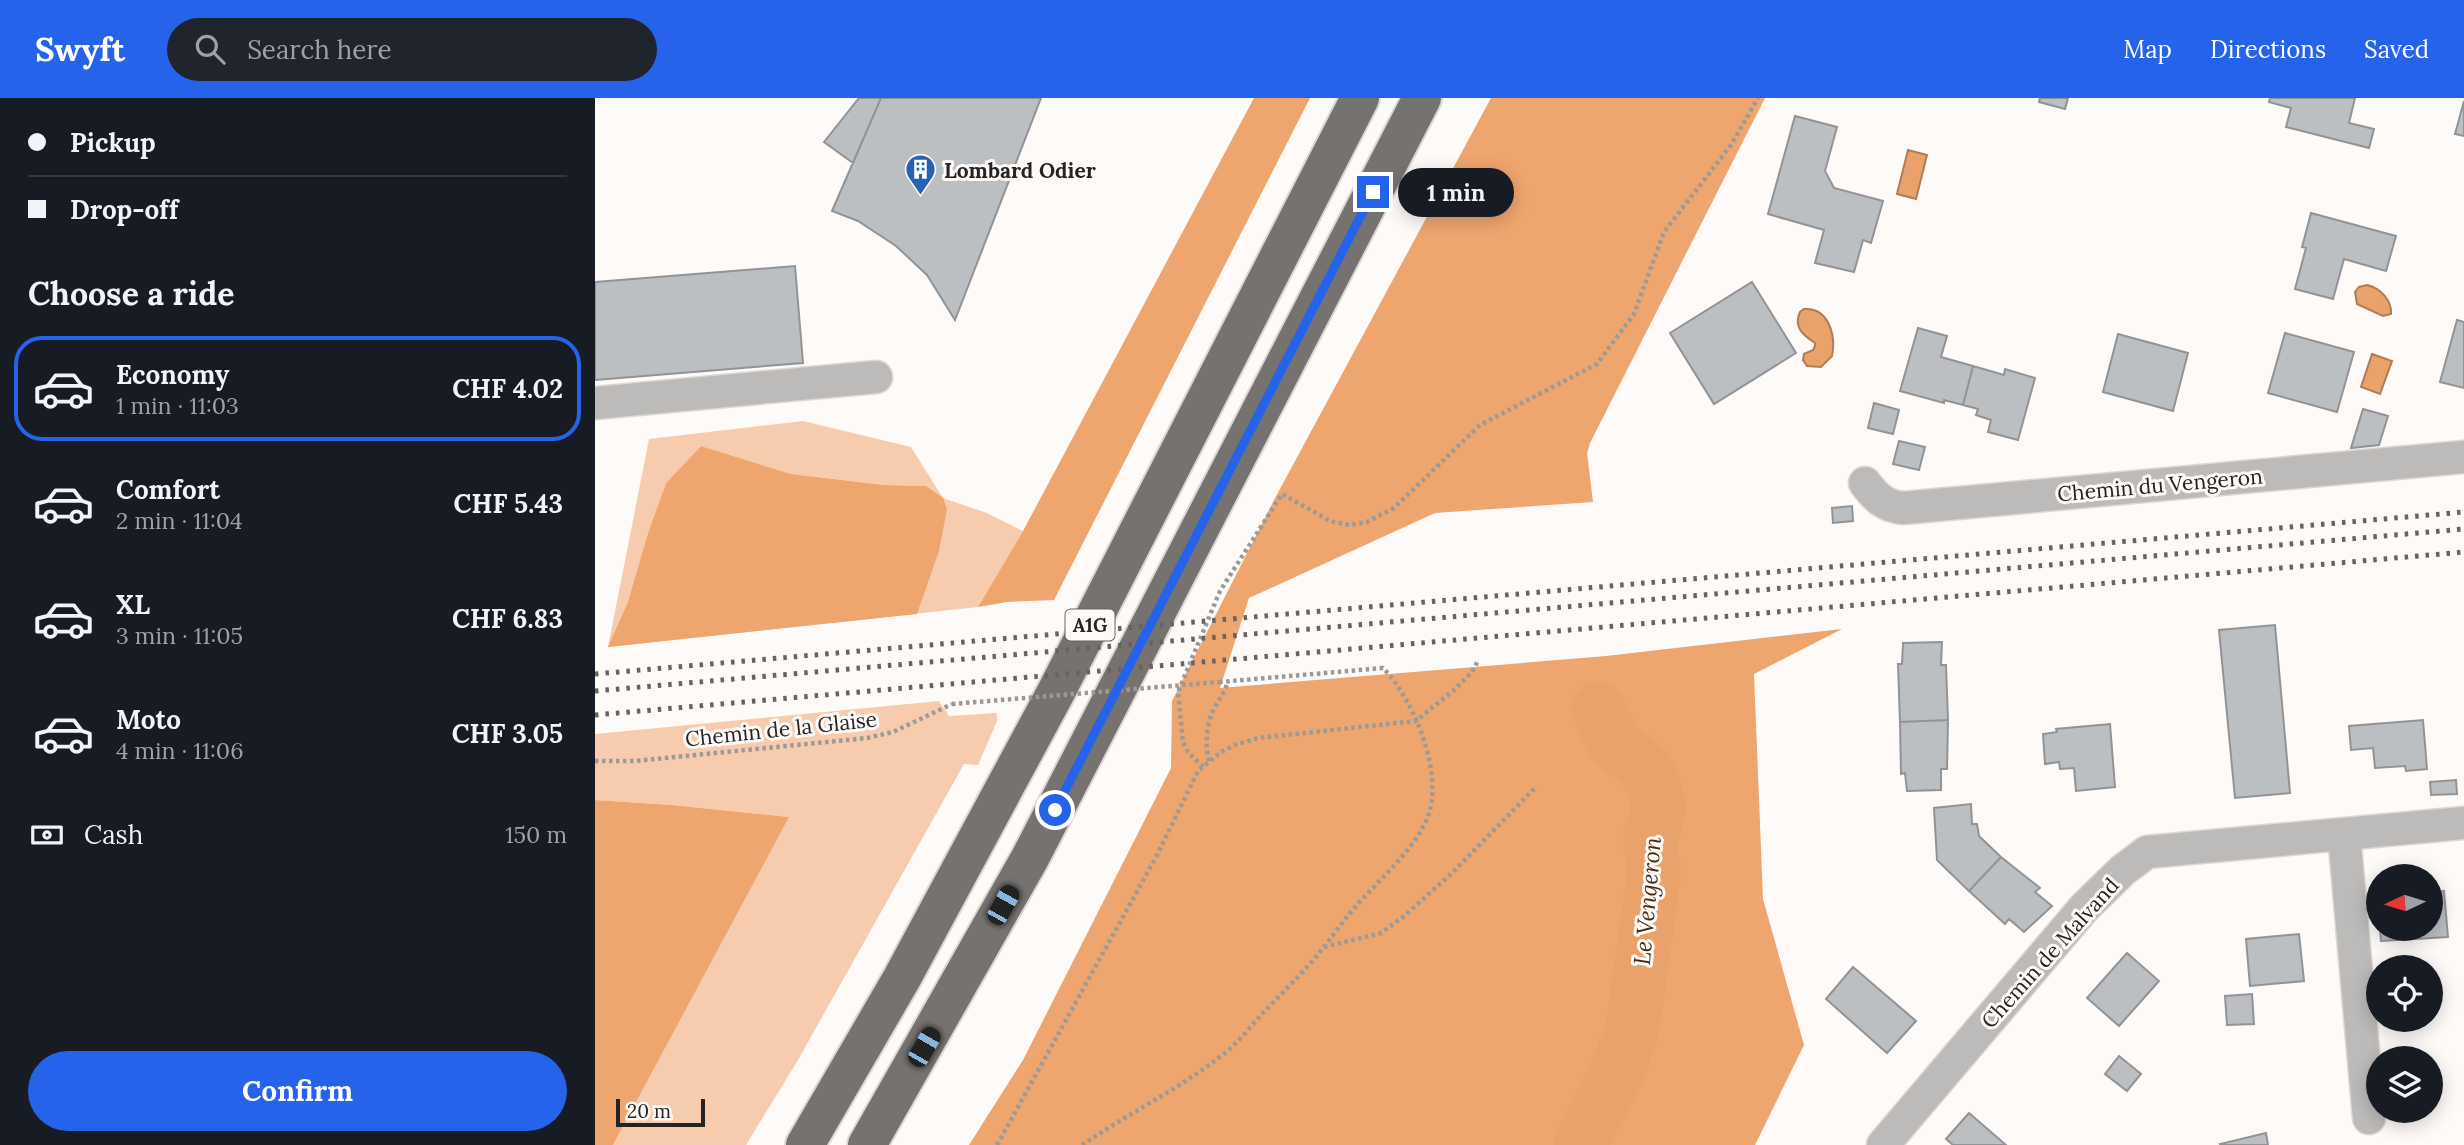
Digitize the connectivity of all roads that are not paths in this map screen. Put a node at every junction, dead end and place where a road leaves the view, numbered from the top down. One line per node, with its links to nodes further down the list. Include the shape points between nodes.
1 (1360, 98): 10 (highway, A1G, via 1037,728 902,978)
2 (1422, 98): 11 (highway, A1G, via 1030,858)
3 (876, 377): 4 (street)
4 (595, 403)
5 (2464, 457): 6 (street, Chemin du Vengeron, via 1903,508 1878,500)
6 (1864, 483)
7 (2464, 822): 8 (street, Chemin de Malvand)
8 (2344, 834): 9 (street); 12 (street, Chemin de Malvand, via 2147,852 2084,908)
9 (2366, 1084)
10 (805, 1145)
11 (867, 1145)
12 (1884, 1145)

